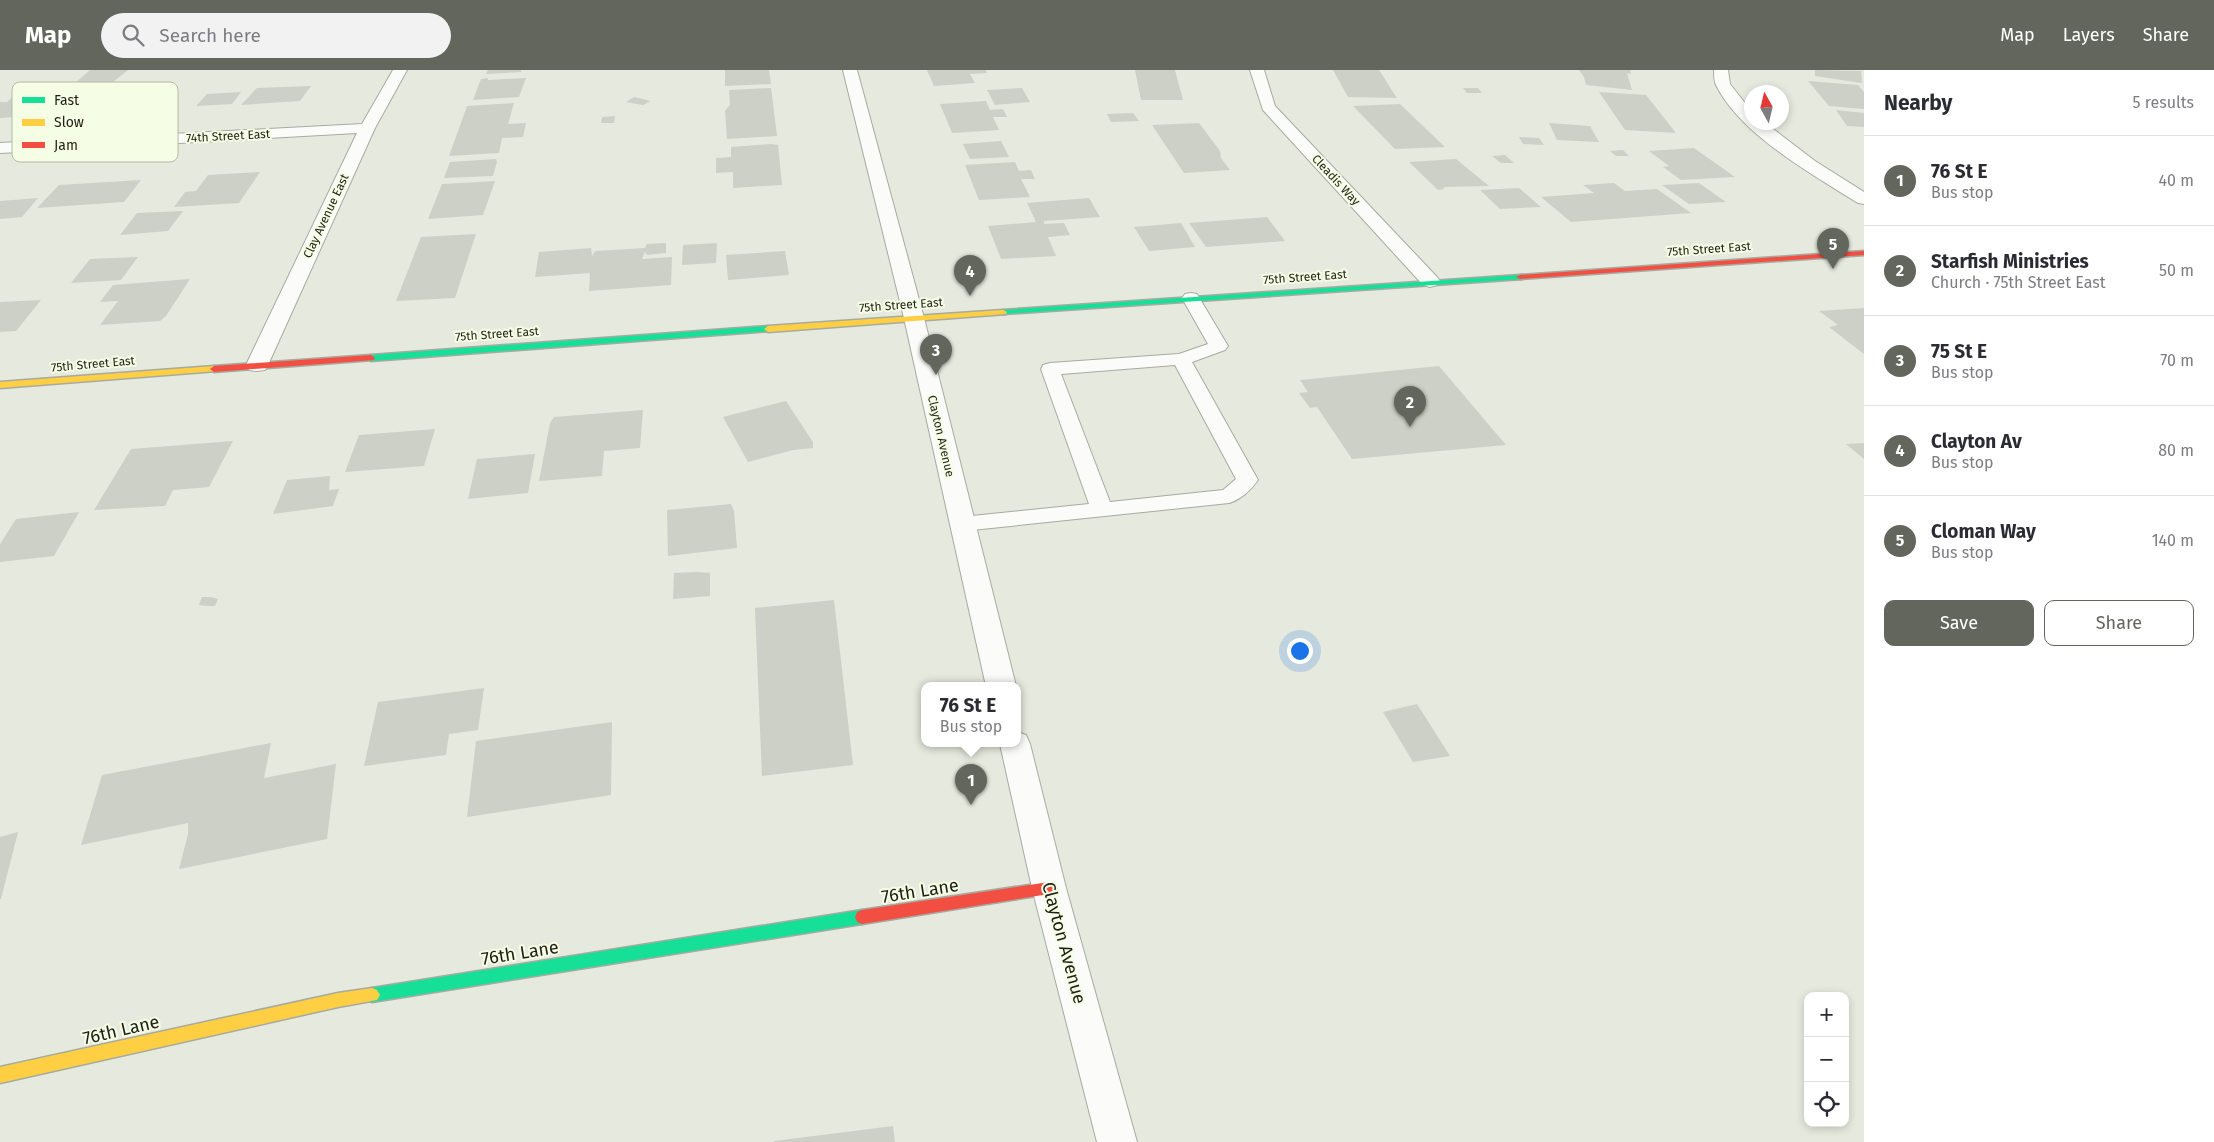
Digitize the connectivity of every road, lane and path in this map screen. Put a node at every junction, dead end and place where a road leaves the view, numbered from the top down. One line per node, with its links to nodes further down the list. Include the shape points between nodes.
1 (400, 70): 6 (street, Clay Avenue East)
2 (850, 70): 13 (street, Clayton Avenue)
3 (1257, 70): 11 (street, Cleadis Way, via 1268,107)
4 (1721, 70): 5 (street, via 1723,84)
5 (1744, 115)
6 (367, 128): 8 (street, 74th Street East); 15 (street, Clay Avenue East)
7 (1763, 130): 9 (street, via 1809,165)
8 (178, 138)
9 (1864, 199)
10 (1864, 253): 11 (street, 75th Street East)
11 (1430, 282): 12 (street, 75th Street East)
12 (1191, 298): 13 (street, 75th Street East); 14 (lane, via 1219,346)
13 (914, 318): 15 (street, 75th Street East); 18 (street, Clayton Avenue)
14 (1181, 359): 17 (lane, via 1050,368); 17 (lane, via 1247,480 1229,496)
15 (257, 365): 16 (street, 75th Street East)
16 (0, 385)
17 (1102, 510): 18 (lane)
18 (962, 524): 19 (street, Clayton Avenue)
19 (1000, 682)
20 (1016, 747): 21 (street, Clayton Avenue)
21 (1049, 888): 22 (street, 76th Lane, via 338,1000); 23 (street, Clayton Avenue)
22 (0, 1075)
23 (1117, 1142)

